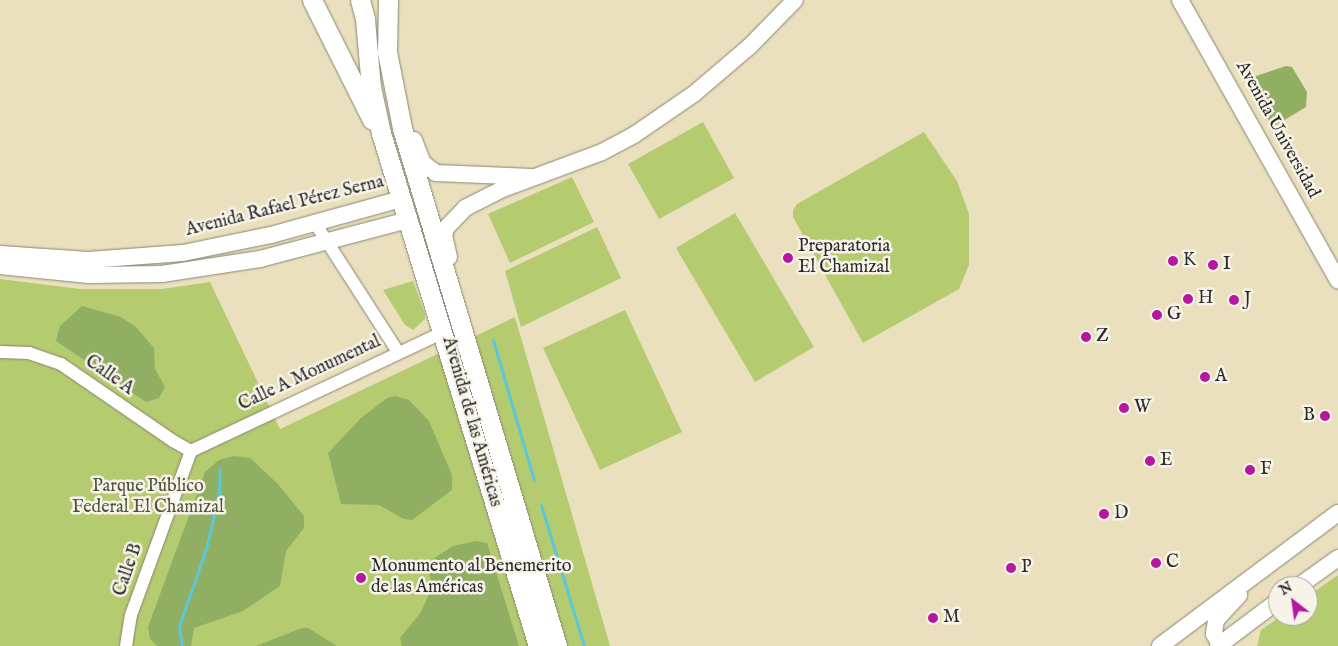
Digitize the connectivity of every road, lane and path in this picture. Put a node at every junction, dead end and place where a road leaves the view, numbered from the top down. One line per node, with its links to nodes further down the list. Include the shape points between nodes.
1 (312, 0): 7 (highway, via 367,114)
2 (360, 0): 7 (highway, via 365,18 371,87)
3 (388, 0): 6 (highway, Avenida de las Américas, via 387,52)
4 (795, 0): 8 (main road, via 750,46 663,116 602,152)
5 (1180, 0): 15 (main road, Avenida Universidad)
6 (396, 99): 8 (main road, via 420,158 430,170 446,176); 16 (highway, Avenida de las Américas)
7 (381, 133): 9 (highway, Avenida de las Américas)
8 (537, 177): 16 (main road, via 474,203 455,216 446,228 445,245 464,310)
9 (401, 199): 10 (highway, Avenida de las Américas); 11 (main road, Avenida Rafael Pérez Serna)
10 (408, 220): 12 (main road); 17 (highway, Avenida de las Américas)
11 (315, 223): 12 (street); 13 (main road, Avenida Rafael Pérez Serna, via 183,253 88,260)
12 (325, 242): 14 (main road, via 260,259 162,274 70,274); 19 (street)
13 (0, 254)
14 (0, 266)
15 (1338, 280)
16 (462, 325): 20 (highway, Avenida de las Américas)
17 (444, 332): 19 (street, Calle A Monumental); 20 (highway, via 452,332 459,340 477,399); 28 (highway, Avenida de las Américas)
18 (0, 352): 21 (street, Calle A, via 28,352 61,364 173,442)
19 (398, 352): 21 (street, Calle A Monumental)
20 (495, 436): 29 (highway, Avenida de las Américas)
21 (191, 451): 27 (street, Calle B, via 131,615)
22 (1338, 513): 25 (main road)
23 (1338, 558): 24 (main road)
24 (1313, 576)
25 (1249, 578): 30 (main road); 31 (main road, via 1238,597 1216,620 1214,634)
26 (1268, 609): 31 (main road)
27 (126, 646)
28 (538, 646)
29 (557, 646)
30 (1160, 646)
31 (1220, 646)

